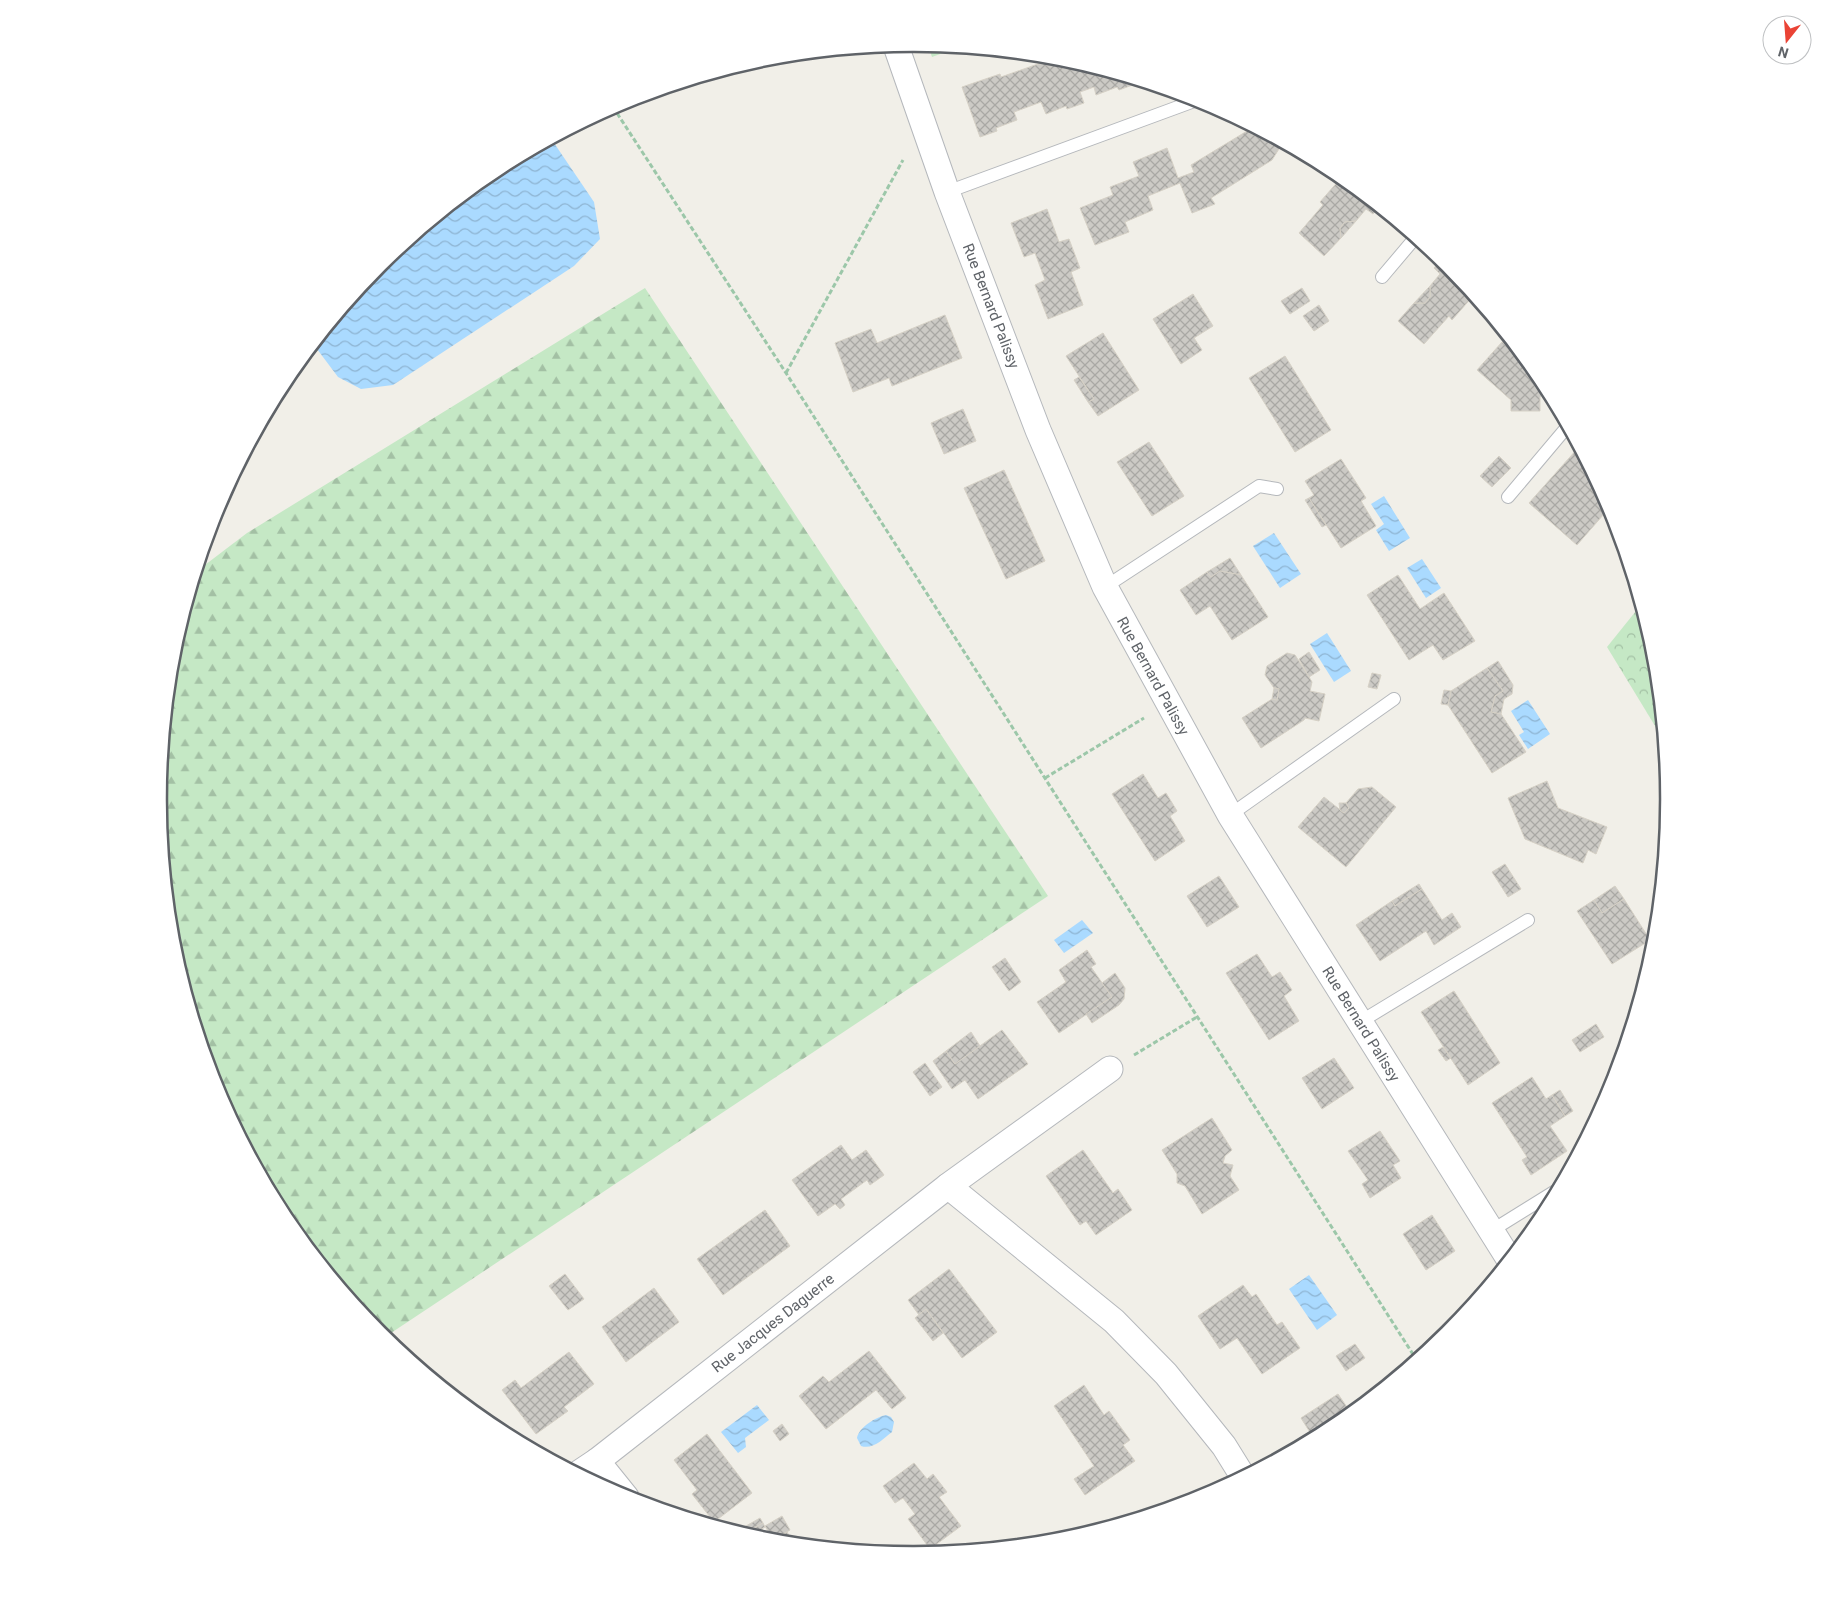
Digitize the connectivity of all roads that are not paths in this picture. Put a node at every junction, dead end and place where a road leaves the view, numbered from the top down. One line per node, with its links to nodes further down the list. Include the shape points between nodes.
1 (898, 53): 3 (street, Rue Bernard Palissy)
2 (1186, 104): 3 (lane)
3 (947, 192): 9 (street, Rue Bernard Palissy, via 1038,430)
4 (1411, 242): 5 (lane)
5 (1382, 277)
6 (1563, 432): 8 (lane)
7 (1277, 490): 9 (lane, via 1259,486)
8 (1508, 497)
9 (1104, 588): 11 (street, Rue Bernard Palissy)
10 (1394, 699): 11 (lane)
11 (1230, 814): 13 (street, Rue Bernard Palissy)
12 (1528, 920): 13 (lane)
13 (1360, 1022): 17 (street, Rue Bernard Palissy)
14 (1110, 1069): 15 (street, Rue Jacques Daguerre)
15 (948, 1186): 19 (street, Rue Jacques Daguerre); 20 (street, via 1114,1321 1166,1374 1224,1446)
16 (1544, 1198): 17 (lane)
17 (1491, 1231): 18 (street, Rue Bernard Palissy)
18 (1506, 1253)
19 (588, 1467): 21 (street)
20 (1239, 1471)
21 (600, 1477)

